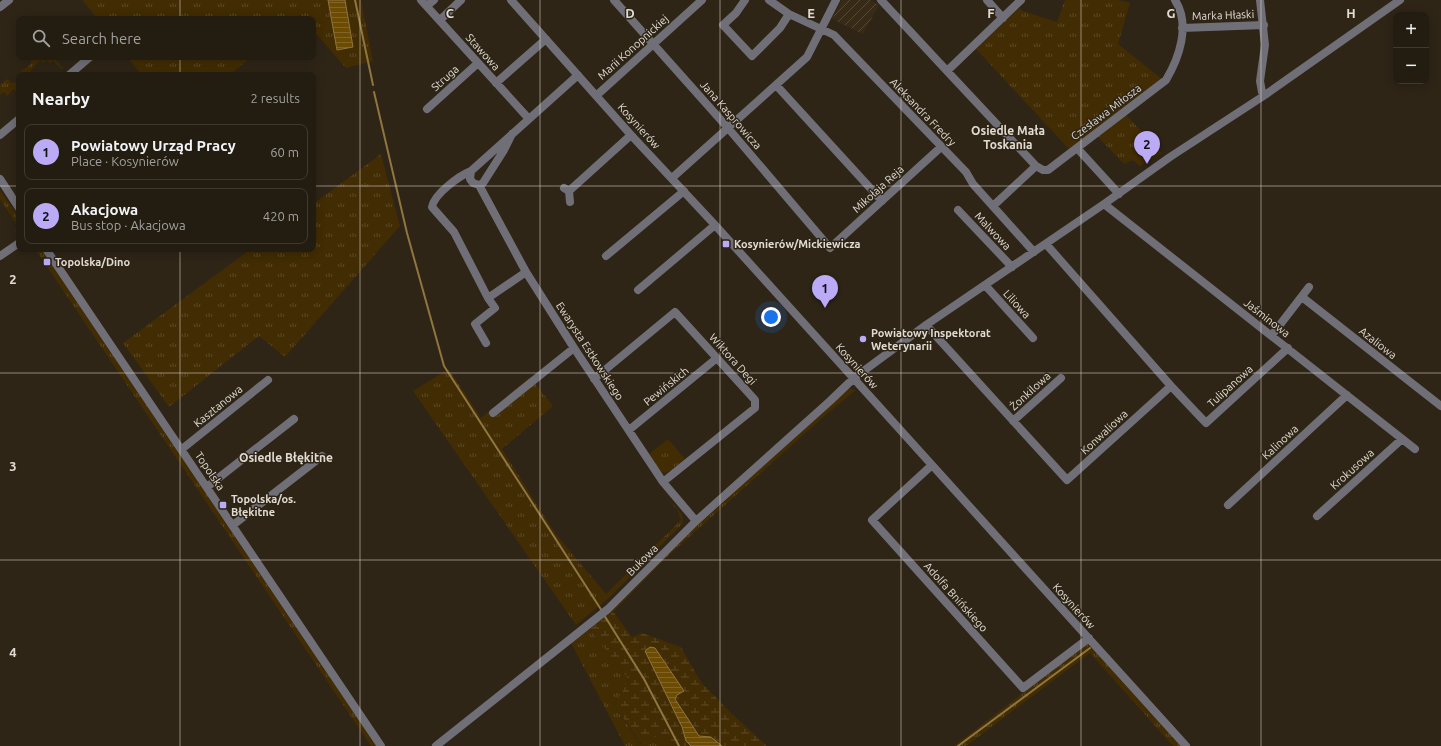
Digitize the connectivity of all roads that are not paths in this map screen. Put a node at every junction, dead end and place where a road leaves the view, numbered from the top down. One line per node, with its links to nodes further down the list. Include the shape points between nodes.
1 (9, 0): 18 (street)
2 (421, 0): 17 (street, Stawowa)
3 (434, 0): 17 (street)
4 (461, 0): 21 (street)
5 (614, 0): 26 (street, Jana Kasprowicza)
6 (702, 0): 26 (street, Marii Konopnickiej)
7 (745, 0): 19 (street, via 723,25 752,56 780,28)
8 (769, 0): 19 (street, Aleksandra Fredry)
9 (836, 0): 24 (street)
10 (881, 0): 29 (street)
11 (986, 0): 20 (street)
12 (1021, 0): 20 (street)
13 (1175, 0): 23 (street, Czesława Miłosza, via 1179,6)
14 (1260, 0): 22 (street)
15 (1400, 0): 35 (street, Bukowa)
16 (514, 1): 25 (street, Kosynierów)
17 (427, 6): 21 (street, Stawowa)
18 (0, 7)
19 (789, 14): 24 (street, Aleksandra Fredry)
20 (1003, 18): 29 (street)
21 (440, 20): 28 (street, Stawowa)
22 (1264, 25): 23 (street, Marka Hłaski); 35 (street, via 1265,45 1260,81)
23 (1182, 28): 44 (street, Czesława Miłosza, via 1179,53 1166,80)
24 (821, 29): 33 (street, via 807,57); 43 (street, Aleksandra Fredry, via 834,35)
25 (546, 39): 31 (street, Kosynierów); 32 (street)
26 (654, 44): 34 (street, Marii Konopnickiej); 39 (street, Jana Kasprowicza)
27 (86, 60): 30 (street)
28 (478, 63): 32 (street, Stawowa); 36 (street, Struga)
29 (946, 71): 45 (street)
30 (72, 72)
31 (578, 75): 34 (street, Kosynierów); 37 (street)
32 (496, 83): 37 (street, Stawowa)
33 (776, 85): 39 (street); 52 (street)
34 (597, 95): 42 (street, Kosynierów)
35 (1265, 95): 51 (street, Bukowa, via 1170,157)
36 (427, 109)
37 (529, 119): 40 (street)
38 (16, 122): 41 (street)
39 (728, 128): 47 (street); 61 (street, Jana Kasprowicza)
40 (512, 134): 46 (street); 49 (street, via 490,174)
41 (0, 135)
42 (631, 135): 47 (street, Kosynierów); 53 (street, via 566,189)
43 (942, 147): 52 (street, Mikołaja Reja); 56 (street, Aleksandra Fredry)
44 (1077, 148): 45 (street, Czesława Miłosza, via 1048,170); 51 (street)
45 (1036, 166): 56 (street)
46 (471, 171): 49 (street, Ewarysta Estkowskiego, via 470,179); 72 (street, via 462,175 433,200 432,207 454,232)
47 (672, 178): 50 (street, Kosynierów)
48 (0, 179): 54 (street)
49 (478, 185): 67 (street, Ewarysta Estkowskiego)
50 (684, 191): 58 (street, Kosynierów); 65 (street)
51 (1119, 194): 55 (street, Bukowa)
52 (882, 201): 61 (street, Mikołaja Reja)
53 (570, 202)
54 (16, 203)
55 (1104, 204): 59 (street, Bukowa); 74 (street, Jaśminowa)
56 (993, 206): 63 (street, Aleksandra Fredry)
57 (958, 210): 66 (street, Malwowa)
58 (716, 225): 70 (street); 80 (street, Kosynierów)
59 (1046, 244): 63 (street, Bukowa); 84 (street)
60 (16, 245): 64 (street)
61 (830, 248)
62 (48, 252): 92 (street, Topolska)
63 (1034, 252): 66 (street, Bukowa)
64 (0, 256)
65 (606, 256)
66 (1012, 268): 68 (street, Bukowa)
67 (526, 272): 72 (street); 77 (street, Ewarysta Estkowskiego)
68 (985, 285): 73 (street, Bukowa); 75 (street, Liliowa)
69 (1309, 288): 71 (street)
70 (638, 290)
71 (1302, 297): 74 (street); 86 (street, Azaliowa)
72 (488, 298): 76 (street, via 495,308 475,324)
73 (926, 325): 80 (street, Bukowa); 89 (street, Konwaliowa)
74 (1272, 335): 78 (street, Jaśminowa)
75 (1032, 338)
76 (486, 343)
77 (574, 348): 82 (street, Ewarysta Estkowskiego); 87 (street)
78 (1288, 348): 84 (street, Tulipanowa, via 1206,423); 85 (street, Jaśminowa)
79 (717, 358): 82 (street, Wiktora Degi, via 675,312); 90 (street, Pewińskich); 96 (street, Wiktora Degi, via 755,400 755,408)
80 (854, 378): 95 (street, Kosynierów); 100 (street, Bukowa)
81 (1061, 378): 89 (street, Żonkilowa)
82 (594, 379): 90 (street, Ewarysta Estkowskiego)
83 (268, 380): 92 (street, Kasztanowa)
84 (1171, 386): 89 (street, Konwaliowa, via 1067,480)
85 (1347, 395): 91 (street, Jaśminowa); 98 (street, Kalinowa)
86 (1441, 406)
87 (493, 413)
88 (294, 419): 97 (street)
89 (1013, 421)
90 (629, 430): 96 (street, Ewarysta Estkowskiego)
91 (1402, 439): 93 (street, Jaśminowa); 99 (street, Krokusowa)
92 (182, 449): 97 (street, Topolska)
93 (1415, 449)
94 (322, 456): 101 (street)
95 (932, 465): 102 (street, Kosynierów); 102 (street, Adolfa Bnińskiego, via 872,520 1023,688)
96 (663, 482): 100 (street, Ewarysta Estkowskiego)
97 (207, 487): 101 (street, Topolska)
98 (1228, 504)
99 (1317, 516)
100 (696, 521): 104 (street, Bukowa, via 599,616)
101 (233, 525): 103 (street, Topolska)
102 (1088, 638): 105 (street, Kosynierów)
103 (380, 746)
104 (436, 746)
105 (1186, 746)

